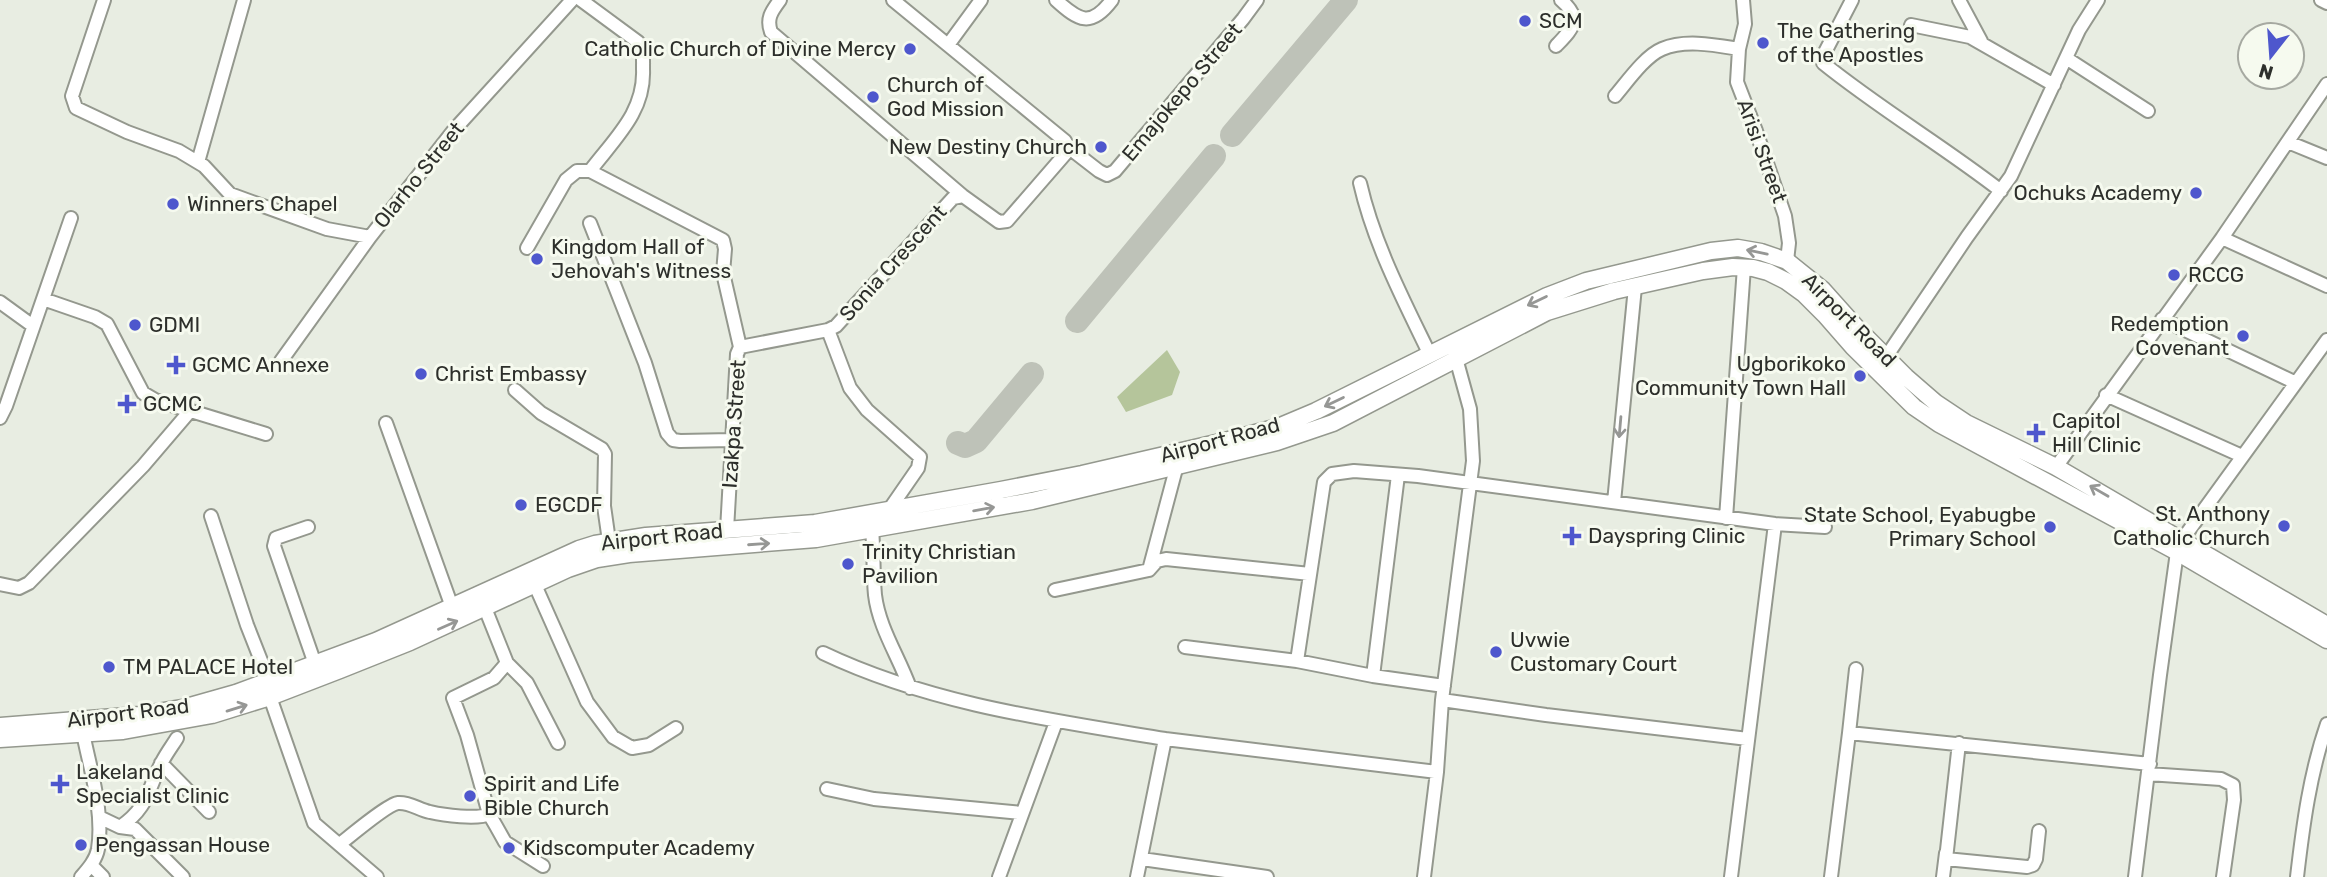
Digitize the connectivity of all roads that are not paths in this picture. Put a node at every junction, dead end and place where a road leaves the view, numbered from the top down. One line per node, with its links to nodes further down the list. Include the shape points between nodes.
1 (104, 0): 31 (street, via 72,96 76,108 180,151)
2 (244, 0): 31 (street)
3 (572, 0): 38 (street, Olarho Street, via 454,130)
4 (581, 0): 32 (street, via 643,49 641,99)
5 (780, 0): 35 (street, via 770,14 771,32)
6 (893, 0): 20 (street)
7 (981, 0): 20 (street)
8 (1056, 0): 9 (street, via 1083,20 1101,14)
9 (1112, 0)
10 (1256, 0): 29 (street, Emajokepo Street, via 1115,172 1099,171)
11 (1561, 0): 21 (street, via 1574,15 1574,22)
12 (1743, 0): 22 (street, Arisi Street, via 1745,24)
13 (1852, 0): 34 (street, via 1823,64)
14 (1959, 0): 19 (street)
15 (2098, 0): 23 (street)
16 (2321, 0): 17 (street)
17 (2327, 3)
18 (1911, 25): 19 (street)
19 (1981, 42): 25 (street)
20 (948, 45): 29 (street)
21 (1556, 46)
22 (1739, 49): 26 (street, via 1702,44 1660,50); 41 (street, Arisi Street, via 1737,82 1785,216)
23 (2066, 58): 25 (street); 27 (street)
24 (2327, 84): 28 (street)
25 (2054, 85): 34 (street)
26 (1615, 96)
27 (2148, 111)
28 (2288, 142): 30 (street); 39 (street)
29 (1068, 147): 35 (street, via 1007,221 999,222)
30 (2327, 158)
31 (198, 163): 38 (street, via 230,194 327,229)
32 (590, 171): 40 (street, via 577,171 566,180); 51 (street, Izakpa Street, via 723,240 723,274)
33 (1360, 183): 53 (street, via 1390,272)
34 (2001, 191): 54 (street)
35 (963, 196): 49 (street, Sonia Crescent, via 953,198)
36 (71, 218): 45 (street)
37 (590, 222): 63 (street, via 667,433 680,441)
38 (370, 237): 55 (street, Olarho Street)
39 (2222, 238): 44 (street); 47 (street)
40 (527, 248)
41 (1787, 261): 52 (main road, Airport Road, one-way to 52, via 1738,248 1586,281 1547,296); 54 (main road, Airport Road, via 1823,290)
42 (1744, 267): 43 (main road, Airport Road); 73 (street); 80 (main road, Airport Road, via 1768,272 1804,294 1906,399 1940,424)
43 (1635, 286): 52 (main road, Airport Road, via 1547,312); 70 (street, one-way to 70)
44 (2327, 286)
45 (43, 299): 48 (street); 59 (street, via 107,324 144,393)
46 (0, 302): 48 (street)
47 (2162, 319): 56 (street); 58 (street)
48 (33, 326): 60 (street)
49 (828, 330): 51 (street, Sonia Crescent); 71 (street, via 850,388 867,410 920,457 918,468)
50 (2327, 340): 56 (street)
51 (740, 347): 63 (street, Izakpa Street)
52 (1454, 352): 53 (main road, Airport Road); 65 (main road, Airport Road, via 1332,423 1277,442); 69 (street, via 1470,409)
53 (1430, 355): 68 (main road, Airport Road, one-way to 68, via 1278,427)
54 (1886, 357): 66 (main road, Airport Road, via 1956,416)
55 (281, 362)
56 (2296, 383): 64 (street)
57 (515, 390): 79 (street, via 541,413 602,449)
58 (2106, 395): 64 (street); 66 (street)
59 (190, 411): 62 (street); 83 (street, via 144,466 29,583 19,588)
60 (0, 418)
61 (386, 422): 86 (street)
62 (266, 434)
63 (732, 440): 78 (street, Izakpa Street)
64 (2242, 456): 80 (street)
65 (1177, 466): 68 (main road, Airport Road); 81 (street)
66 (2056, 467): 80 (main road, Airport Road, one-way to 66)
67 (1398, 475): 69 (street); 82 (street, via 1354,471 1332,474 1324,482); 97 (street)
68 (1084, 481): 71 (main road, Airport Road); 77 (main road, Airport Road, one-way to 68, via 1032,501)
69 (1470, 483): 70 (street); 98 (street)
70 (1614, 502): 73 (street)
71 (889, 510): 78 (main road, Airport Road, via 815,523)
72 (211, 516): 100 (street)
73 (1726, 518): 74 (street)
74 (1775, 524): 76 (street); 111 (street)
75 (308, 527): 95 (street, via 276,538 274,546)
76 (1825, 527)
77 (872, 529): 84 (main road, Airport Road, one-way to 77, via 587,562 629,554 816,540); 99 (street, via 875,596)
78 (727, 530): 79 (main road, Airport Road)
79 (609, 541): 86 (main road, Airport Road, via 579,549)
80 (2180, 546): 88 (main road, Airport Road); 89 (main road, Airport Road); 116 (street)
81 (1149, 570): 82 (street, via 1166,559); 85 (street)
82 (1310, 574): 92 (street)
83 (0, 584)
84 (535, 585): 87 (main road, Airport Road); 105 (street, via 587,702 613,737 632,748 649,745)
85 (1055, 590)
86 (452, 607): 93 (main road, Airport Road)
87 (485, 608): 93 (main road, Airport Road, one-way to 87); 94 (street)
88 (2327, 625)
89 (2327, 640)
90 (1185, 647): 92 (street)
91 (823, 653): 99 (street)
92 (1297, 661): 97 (street)
93 (337, 663): 95 (main road, Airport Road); 100 (main road, Airport Road)
94 (507, 663): 112 (street, via 527,683); 121 (street, via 494,678 453,698)
95 (314, 664): 100 (main road, Airport Road)
96 (1857, 669): 107 (street)
97 (1373, 676): 98 (street)
98 (1444, 686): 101 (street)
99 (910, 688): 102 (street)
100 (270, 689): 104 (main road, Airport Road, via 141,715); 106 (main road, Airport Road, one-way to 100, via 124,731 212,715); 125 (street, via 314,823)
101 (1442, 700): 111 (street); 117 (street)
102 (1056, 722): 110 (street); 120 (street)
103 (2327, 724): 114 (street)
104 (0, 726)
105 (676, 728)
106 (83, 733): 109 (main road, Airport Road); 122 (street)
107 (1849, 733): 113 (street); 139 (street)
108 (177, 738): 115 (street)
109 (0, 739)
110 (1165, 739): 117 (street); 127 (street)
111 (1748, 739): 138 (street)
112 (558, 743)
113 (1959, 743): 116 (street); 126 (street)
114 (2322, 759): 143 (street, via 2302,831)
115 (161, 763): 119 (street); 123 (street, via 145,802 135,817)
116 (2149, 769): 141 (street); 142 (street, via 2221,779 2233,785)
117 (1437, 772): 137 (street)
118 (827, 789): 120 (street, via 874,799)
119 (209, 812)
120 (1022, 813): 134 (street)
121 (489, 814): 125 (street, via 472,817 429,812 395,803); 129 (street, via 505,842)
122 (99, 817): 123 (street); 128 (street, via 98,850)
123 (120, 827): 132 (street, via 135,829)
124 (2039, 831): 126 (street, via 2036,859 2027,867 1946,859)
125 (340, 844): 133 (street)
126 (1947, 847): 140 (street)
127 (1142, 859): 135 (street); 136 (street)
128 (91, 865): 130 (street); 131 (street)
129 (543, 866)
130 (81, 877)
131 (103, 877)
132 (183, 877)
133 (377, 877)
134 (999, 877)
135 (1137, 877)
136 (1267, 877)
137 (1424, 877)
138 (1731, 877)
139 (1831, 877)
140 (1943, 877)
141 (2135, 877)
142 (2223, 877)
143 (2297, 877)

